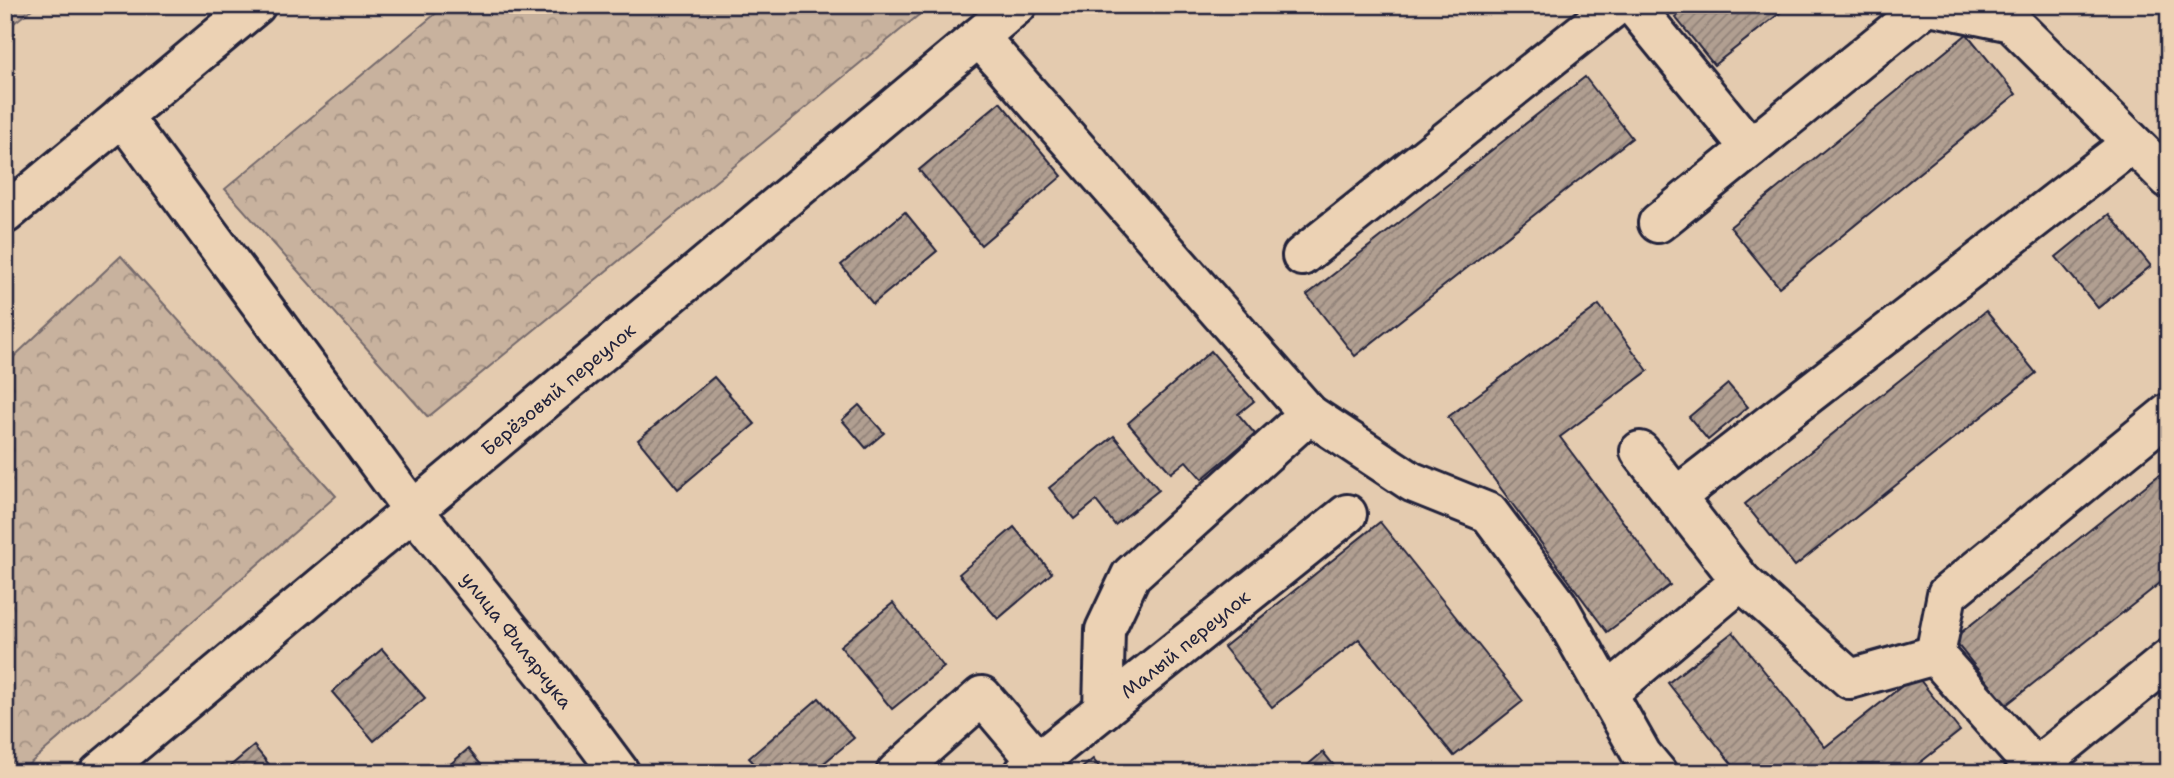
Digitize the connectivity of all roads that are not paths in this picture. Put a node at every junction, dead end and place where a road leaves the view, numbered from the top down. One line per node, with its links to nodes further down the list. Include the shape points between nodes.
1 (256, 5): 6 (street)
2 (1017, 5): 5 (street, Берёзовый переулок)
3 (1928, 5): 7 (street, via 2011,22); 8 (street)
4 (1635, 7): 8 (street); 12 (street)
5 (979, 37): 14 (street); 17 (street, Берёзовый переулок)
6 (122, 116): 10 (street); 17 (street, улица Филярчука)
7 (2133, 143): 9 (street); 16 (street)
8 (1750, 148): 11 (street)
9 (2169, 179)
10 (5, 214)
11 (1658, 223)
12 (1302, 256)
13 (2169, 413): 20 (street, via 1947,594)
14 (1309, 414): 22 (street, via 1412,482 1489,513 1557,604); 23 (street, via 1131,575 1105,630)
15 (1640, 451): 16 (street)
16 (1676, 497): 19 (street)
17 (413, 510): 26 (street, Берёзовый переулок); 27 (street, улица Филярчука)
18 (1347, 514): 23 (street, Малый переулок)
19 (1741, 581): 20 (street, via 1850,679); 22 (street)
20 (1935, 655): 25 (street)
21 (2169, 659): 25 (street)
22 (1608, 693): 29 (street)
23 (1102, 710): 24 (street, Малый переулок)
24 (1031, 767): 28 (street, via 982,696)
25 (2032, 770)
26 (100, 773)
27 (620, 773)
28 (897, 773)
29 (1657, 773)

